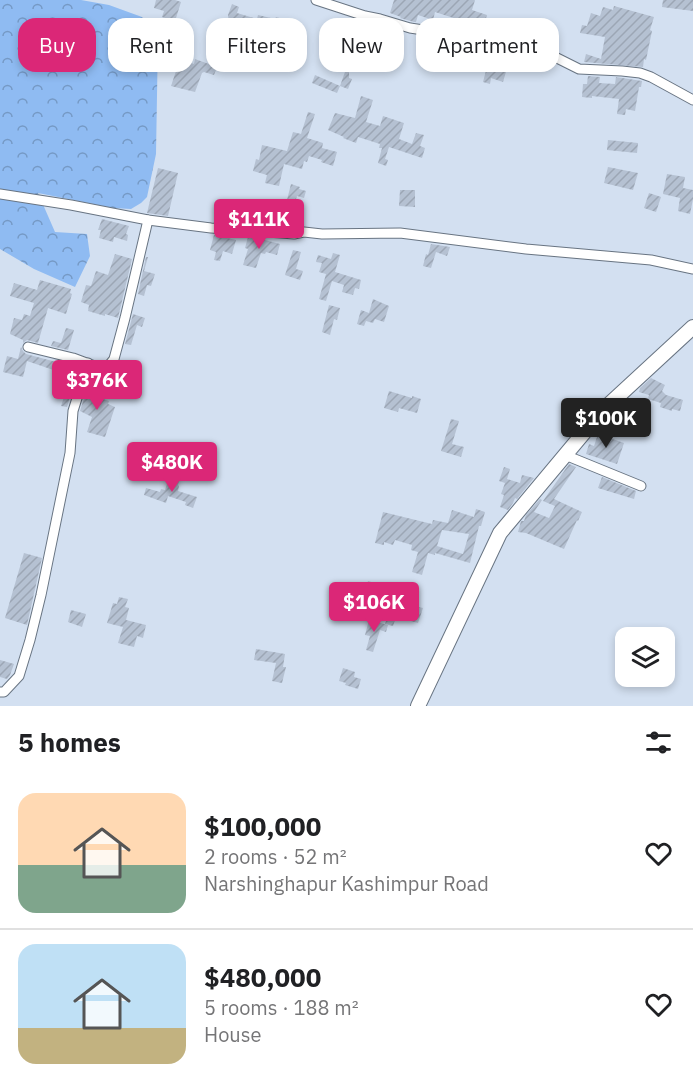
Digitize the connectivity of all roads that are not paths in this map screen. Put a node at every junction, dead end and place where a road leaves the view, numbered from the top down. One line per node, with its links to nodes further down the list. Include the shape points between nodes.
1 (316, 0): 2 (street, via 410,28 492,32 579,69 640,73)
2 (693, 100)
3 (0, 195): 4 (street)
4 (148, 219): 5 (street, via 294,234 400,233 651,260); 8 (street, via 114,359 105,370)
5 (693, 269)
6 (693, 327): 9 (street, via 602,411)
7 (28, 346): 8 (street)
8 (87, 363): 11 (street, via 73,411 70,453 30,640 19,676)
9 (565, 455): 10 (street); 12 (street, via 500,533)
10 (641, 486)
11 (0, 692)
12 (418, 706)

